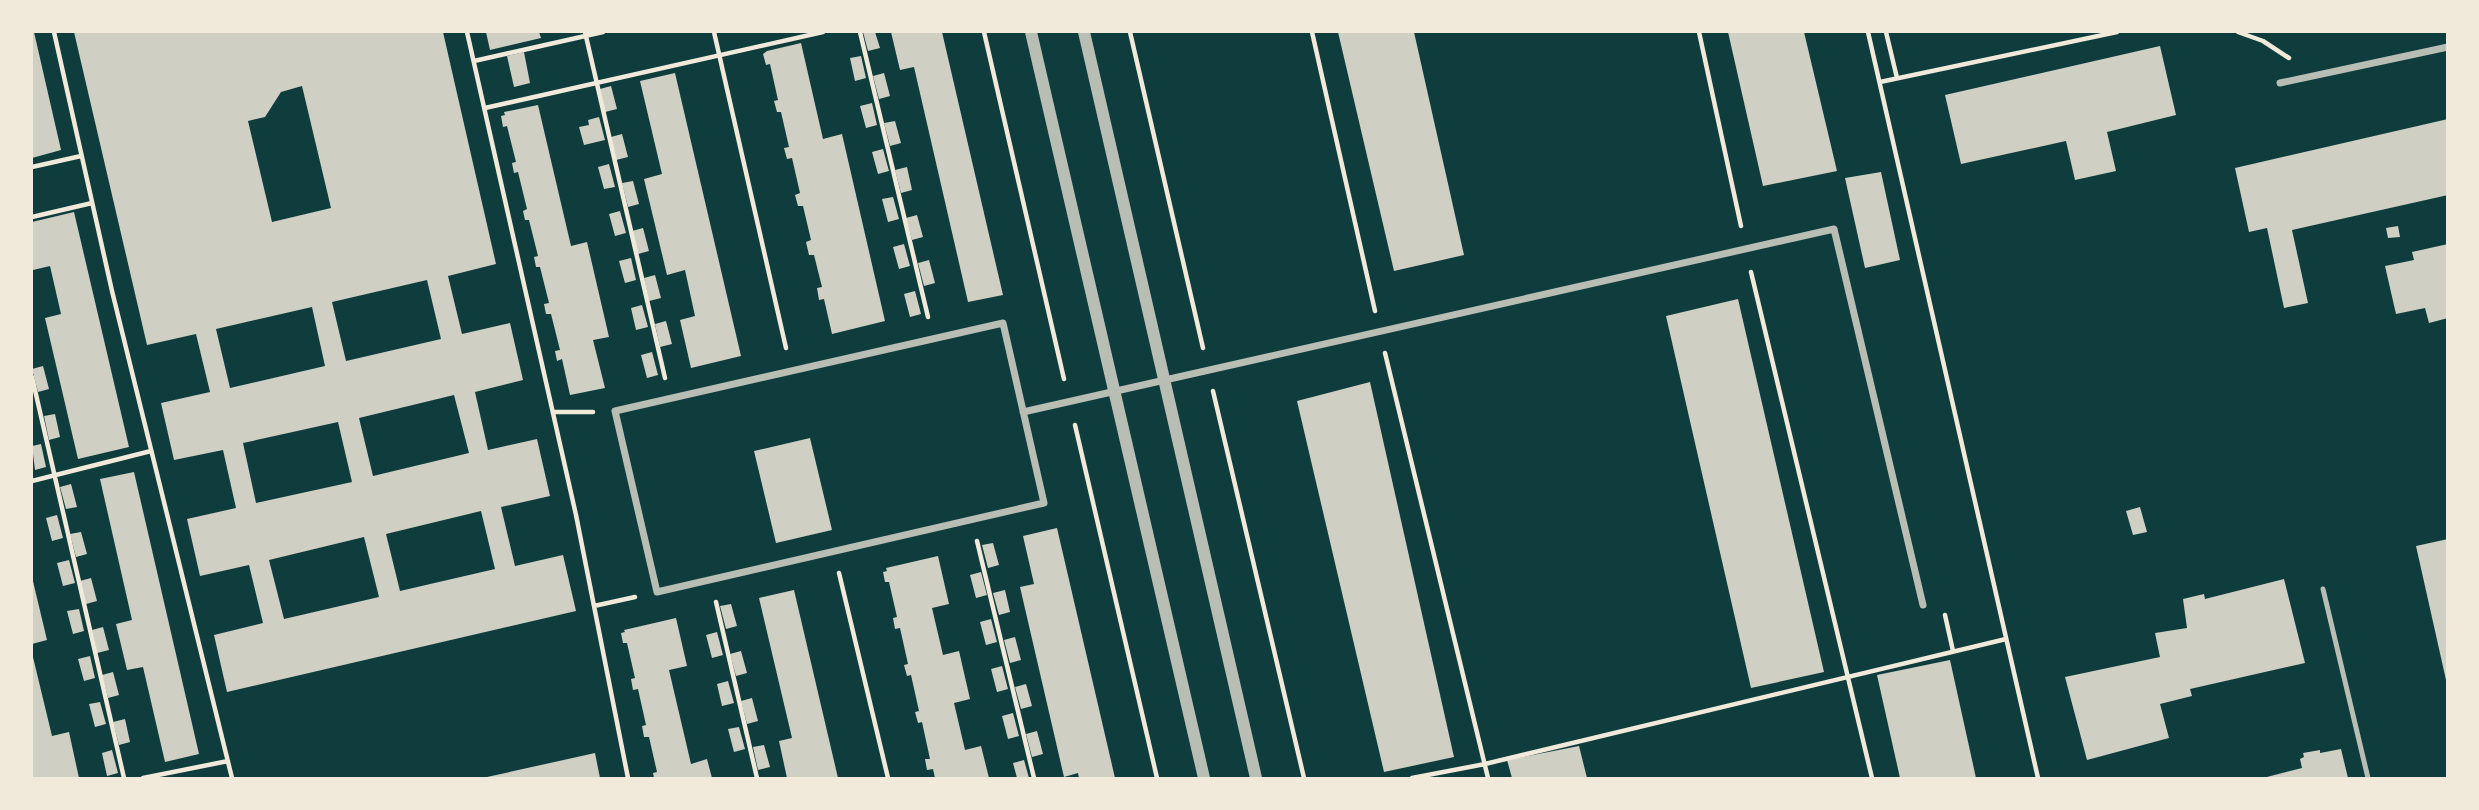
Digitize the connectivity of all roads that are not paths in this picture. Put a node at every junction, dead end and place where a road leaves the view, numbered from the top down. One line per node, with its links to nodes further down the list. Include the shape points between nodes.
1 (1031, 32): 6 (street)
2 (1084, 32): 5 (street)
3 (2448, 47): 4 (street)
4 (2280, 83)
5 (1164, 380): 6 (street); 9 (street, via 1834,229); 11 (street)
6 (1113, 392): 7 (street); 10 (street)
7 (1023, 412): 7 (street, via 1044,503 657,592 615,411 1003,323)
8 (2323, 589): 12 (lane)
9 (1923, 605)
10 (1204, 779)
11 (1256, 779)
12 (2368, 779)

